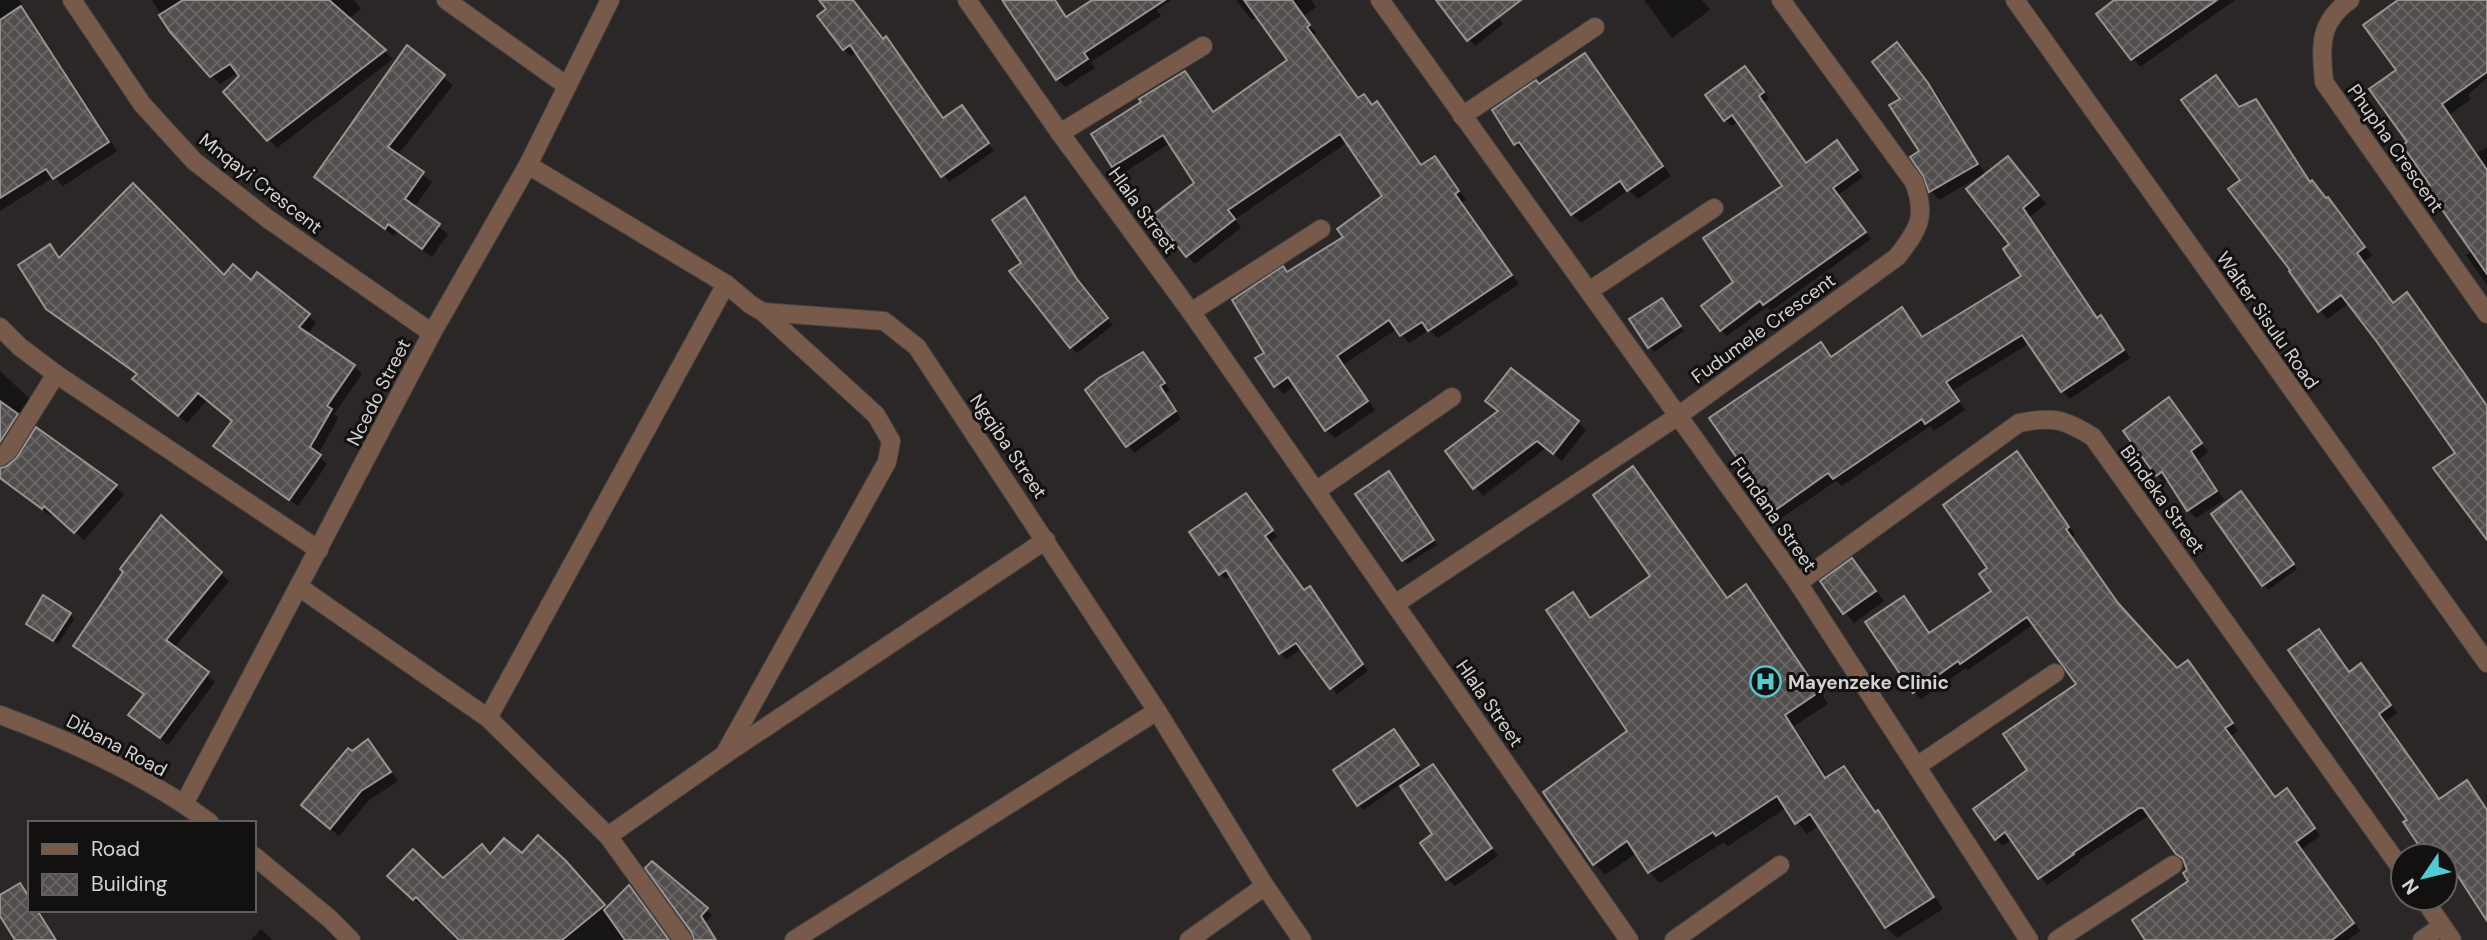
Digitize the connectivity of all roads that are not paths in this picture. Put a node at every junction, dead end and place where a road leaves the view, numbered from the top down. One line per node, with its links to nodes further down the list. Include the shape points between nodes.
1 (72, 0): 23 (street, Mnqayi Crescent, via 142,104 194,161 268,219)
2 (446, 0): 11 (street)
3 (610, 0): 11 (street, Ncedo Street)
4 (967, 0): 13 (street, Hlala Street)
5 (1380, 0): 12 (street, Fundana Street)
6 (1782, 0): 26 (street, Fudumele Crescent, via 1914,182 1921,200 1921,219 1897,257)
7 (2015, 0): 34 (street, Walter Sisulu Road)
8 (2350, 0): 21 (street, Phupha Crescent, via 2326,27 2321,45 2324,82)
9 (1595, 27): 12 (street)
10 (1203, 46): 13 (street)
11 (567, 86): 14 (street, Ncedo Street)
12 (1462, 116): 18 (street, Fundana Street)
13 (1060, 134): 20 (street, Hlala Street)
14 (528, 165): 17 (street); 23 (street, Ncedo Street)
15 (1714, 208): 18 (street)
16 (1321, 229): 20 (street)
17 (726, 284): 19 (street); 38 (street)
18 (1589, 291): 26 (street, Fundana Street)
19 (763, 312): 29 (street, Ngqiba Street, via 884,321 917,347); 39 (street, via 876,415 891,441 887,462)
20 (1192, 312): 28 (street, Hlala Street)
21 (2487, 314)
22 (0, 327): 24 (street)
23 (432, 332): 30 (street, Ncedo Street)
24 (55, 374): 27 (street); 30 (street)
25 (1452, 397): 28 (street)
26 (1678, 416): 31 (street, Fundana Street); 33 (street, Fudumele Crescent)
27 (0, 457)
28 (1316, 491): 33 (street, Hlala Street)
29 (1046, 540): 36 (street, Ngqiba Street); 39 (street)
30 (319, 550): 32 (street, Ncedo Street)
31 (1798, 583): 40 (street, Fundana Street); 44 (street, Bindeka Street, via 2019,424 2042,418 2070,423 2093,437)
32 (299, 587): 38 (street); 41 (street, Ncedo Street)
33 (1395, 604): 51 (street, Hlala Street)
34 (2487, 663)
35 (2055, 673): 40 (street)
36 (1157, 711): 48 (street, Ngqiba Street); 54 (street)
37 (0, 715): 41 (street, Dibana Road, via 50,733)
38 (488, 719): 43 (street)
39 (724, 755): 43 (street)
40 (1917, 766): 58 (street, Fundana Street)
41 (184, 804): 42 (street, Dibana Road)
42 (207, 821)
43 (608, 836): 53 (street)
44 (2389, 851)
45 (256, 858): 52 (street)
46 (1780, 865): 57 (street)
47 (2173, 865): 59 (street)
48 (1265, 886): 55 (street); 56 (street, Ngqiba Street)
49 (2433, 912): 50 (street)
50 (2447, 933): 60 (street)
51 (1621, 937)
52 (351, 940)
53 (683, 940)
54 (794, 940)
55 (1189, 940)
56 (1302, 940)
57 (1674, 940)
58 (2029, 940)
59 (2057, 940)
60 (2422, 940)

